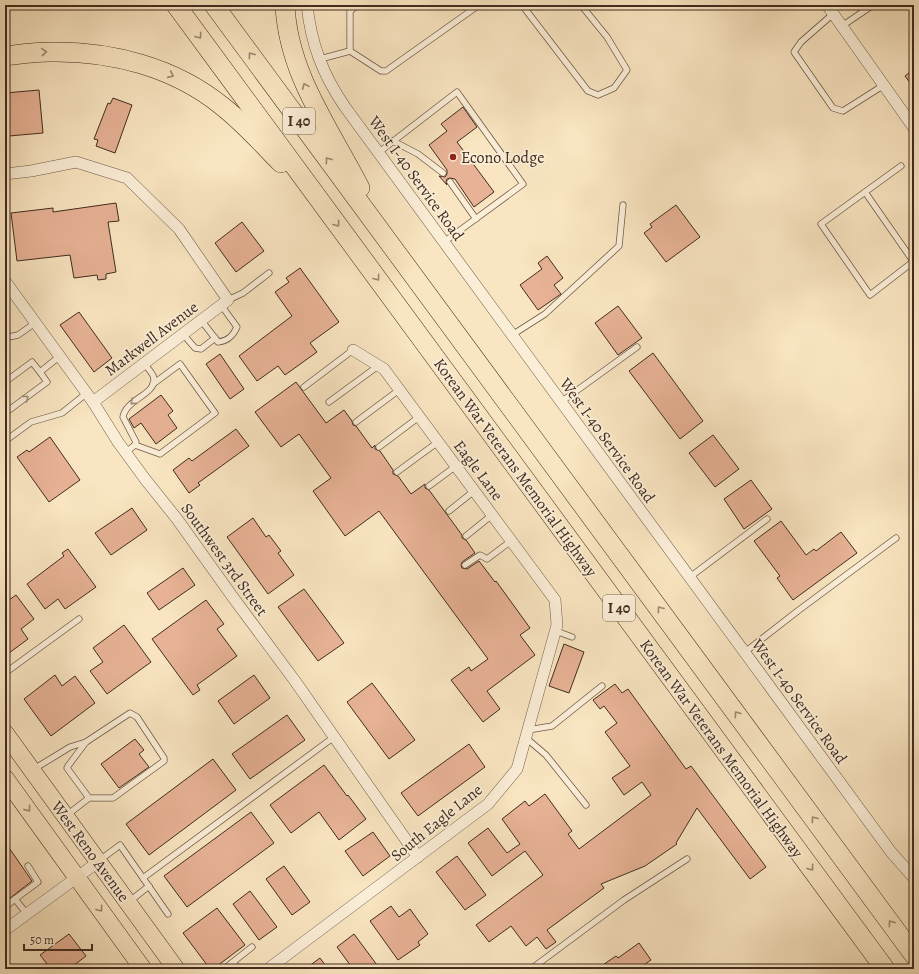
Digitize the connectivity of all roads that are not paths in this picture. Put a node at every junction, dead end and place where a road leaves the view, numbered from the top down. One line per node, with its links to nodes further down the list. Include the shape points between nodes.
1 (176, 5): 24 (highway, Korean War Veterans Memorial Highway / I 40, one-way to 24)
2 (214, 5): 27 (highway, Korean War Veterans Memorial Highway / I 40, one-way to 2)
3 (285, 5): 27 (highway, one-way to 3, via 304,85 290,45)
4 (307, 5): 14 (street, West I-40 Service Road)
5 (358, 5): 12 (lane, via 350,11)
6 (479, 5): 12 (lane, via 386,72)
7 (522, 5): 8 (lane, via 588,91 598,95 614,88 627,70 607,37)
8 (581, 5)
9 (873, 5): 11 (lane)
10 (830, 9): 11 (street); 15 (lane, via 794,52 833,108 843,111)
11 (842, 26): 15 (street)
12 (350, 51): 14 (lane)
13 (5, 56): 24 (highway, one-way to 24, via 50,52 104,56 145,65 181,79 208,95 236,118)
14 (320, 59): 18 (street, West I-40 Service Road, via 334,91)
15 (884, 85): 16 (street)
16 (912, 121)
17 (393, 141): 18 (lane); 20 (lane, via 418,154); 26 (lane, via 457,92 523,184)
18 (378, 153): 28 (street, West I-40 Service Road)
19 (901, 166): 23 (lane)
20 (443, 173)
21 (5, 174): 32 (street, via 76,162 127,178 179,229)
22 (450, 182): 26 (lane)
23 (865, 192): 29 (lane); 29 (lane, via 821,224 870,295)
24 (320, 200): 110 (highway, Korean War Veterans Memorial Highway / I 40, one-way to 110)
25 (623, 205): 37 (lane, via 619,246 545,314)
26 (476, 219): 28 (lane)
27 (384, 236): 102 (highway, Korean War Veterans Memorial Highway / I 40, one-way to 27)
28 (444, 242): 37 (street, West I-40 Service Road)
29 (914, 261)
30 (269, 273): 32 (lane, via 243,293)
31 (5, 282): 34 (street, Southwest 3rd Street)
32 (224, 303): 33 (street, Markwell Avenue); 38 (lane, via 237,327 234,334 225,341 218,342)
33 (201, 320): 36 (street, Markwell Avenue); 38 (lane)
34 (35, 323): 35 (lane, via 18,335 9,337); 41 (street, Southwest 3rd Street)
35 (5, 331)
36 (183, 334): 38 (lane, via 195,348 201,349); 42 (street, Markwell Avenue)
37 (511, 335): 51 (street, West I-40 Service Road)
38 (215, 338)
39 (637, 347): 51 (lane)
40 (352, 350): 43 (street, Eagle Lane); 47 (lane)
41 (60, 356): 44 (lane); 49 (street, Southwest 3rd Street)
42 (144, 363): 46 (lane, via 152,374); 49 (street, Markwell Avenue)
43 (378, 366): 48 (street, Eagle Lane, via 384,369); 50 (lane)
44 (40, 372): 45 (lane, via 32,362); 52 (lane, one-way to 44, via 46,382)
45 (5, 382)
46 (153, 384): 57 (lane, one-way to 57, via 128,406 123,416 133,434); 57 (lane, via 180,364 215,413 160,454)
47 (304, 387)
48 (399, 390): 53 (street, Eagle Lane); 54 (lane)
49 (90, 398): 55 (lane, via 62,413 31,422); 59 (street, Southwest 3rd Street)
50 (329, 402)
51 (561, 403): 71 (street, West I-40 Service Road)
52 (5, 413)
53 (419, 417): 56 (street, Eagle Lane); 58 (lane)
54 (356, 422)
55 (5, 441)
56 (438, 442): 60 (street, Eagle Lane); 61 (lane)
57 (135, 445): 59 (lane)
58 (379, 447)
59 (126, 452): 80 (street, Southwest 3rd Street)
60 (456, 466): 62 (lane); 63 (street, Eagle Lane)
61 (397, 472)
62 (429, 486)
63 (474, 491): 64 (lane); 65 (street, Eagle Lane)
64 (449, 511)
65 (492, 515): 67 (lane); 69 (street, Eagle Lane)
66 (767, 519): 71 (lane)
67 (466, 536)
68 (896, 538): 75 (lane)
69 (511, 541): 70 (lane, via 487,559 480,555); 73 (street, Eagle Lane, via 555,600)
70 (465, 565)
71 (690, 577): 75 (street, West I-40 Service Road)
72 (79, 619): 76 (lane)
73 (557, 628): 74 (lane); 79 (street, South Eagle Lane)
74 (572, 637)
75 (745, 652): 93 (street, West I-40 Service Road, via 891,852)
76 (5, 674)
77 (602, 686): 79 (lane, via 552,726)
78 (5, 733): 82 (main road, West Reno Avenue)
79 (526, 734): 85 (lane); 87 (street, South Eagle Lane, via 517,769 488,804)
80 (334, 737): 87 (street, Southwest 3rd Street); 92 (lane)
81 (86, 742): 82 (lane, via 70,747); 84 (lane, via 67,768); 84 (lane, via 130,712 137,717 164,758 164,761 113,798)
82 (32, 771): 86 (main road, West Reno Avenue)
83 (5, 778): 91 (main road, West Reno Avenue, one-way to 91)
84 (89, 798): 86 (lane)
85 (586, 805)
86 (66, 817): 89 (main road, West Reno Avenue)
87 (418, 857): 108 (street, South Eagle Lane)
88 (687, 858): 109 (lane, via 624,900)
89 (98, 862): 91 (street); 92 (lane, via 120,845); 96 (main road, West Reno Avenue)
90 (28, 866): 95 (lane, via 38,882)
91 (77, 877): 98 (street); 104 (main road, West Reno Avenue, one-way to 104)
92 (143, 878): 94 (lane)
93 (914, 878)
94 (149, 886): 96 (lane); 99 (lane)
95 (15, 899): 97 (lane); 98 (lane)
96 (128, 902): 105 (main road, West Reno Avenue)
97 (5, 907)
98 (27, 914): 100 (street)
99 (168, 914)
100 (5, 930)
101 (252, 947): 103 (lane)
102 (914, 955)
103 (233, 962): 106 (lane); 107 (lane)
104 (143, 969)
105 (176, 969)
106 (224, 969)
107 (238, 969)
108 (268, 969)
109 (531, 969)
110 (885, 969)

